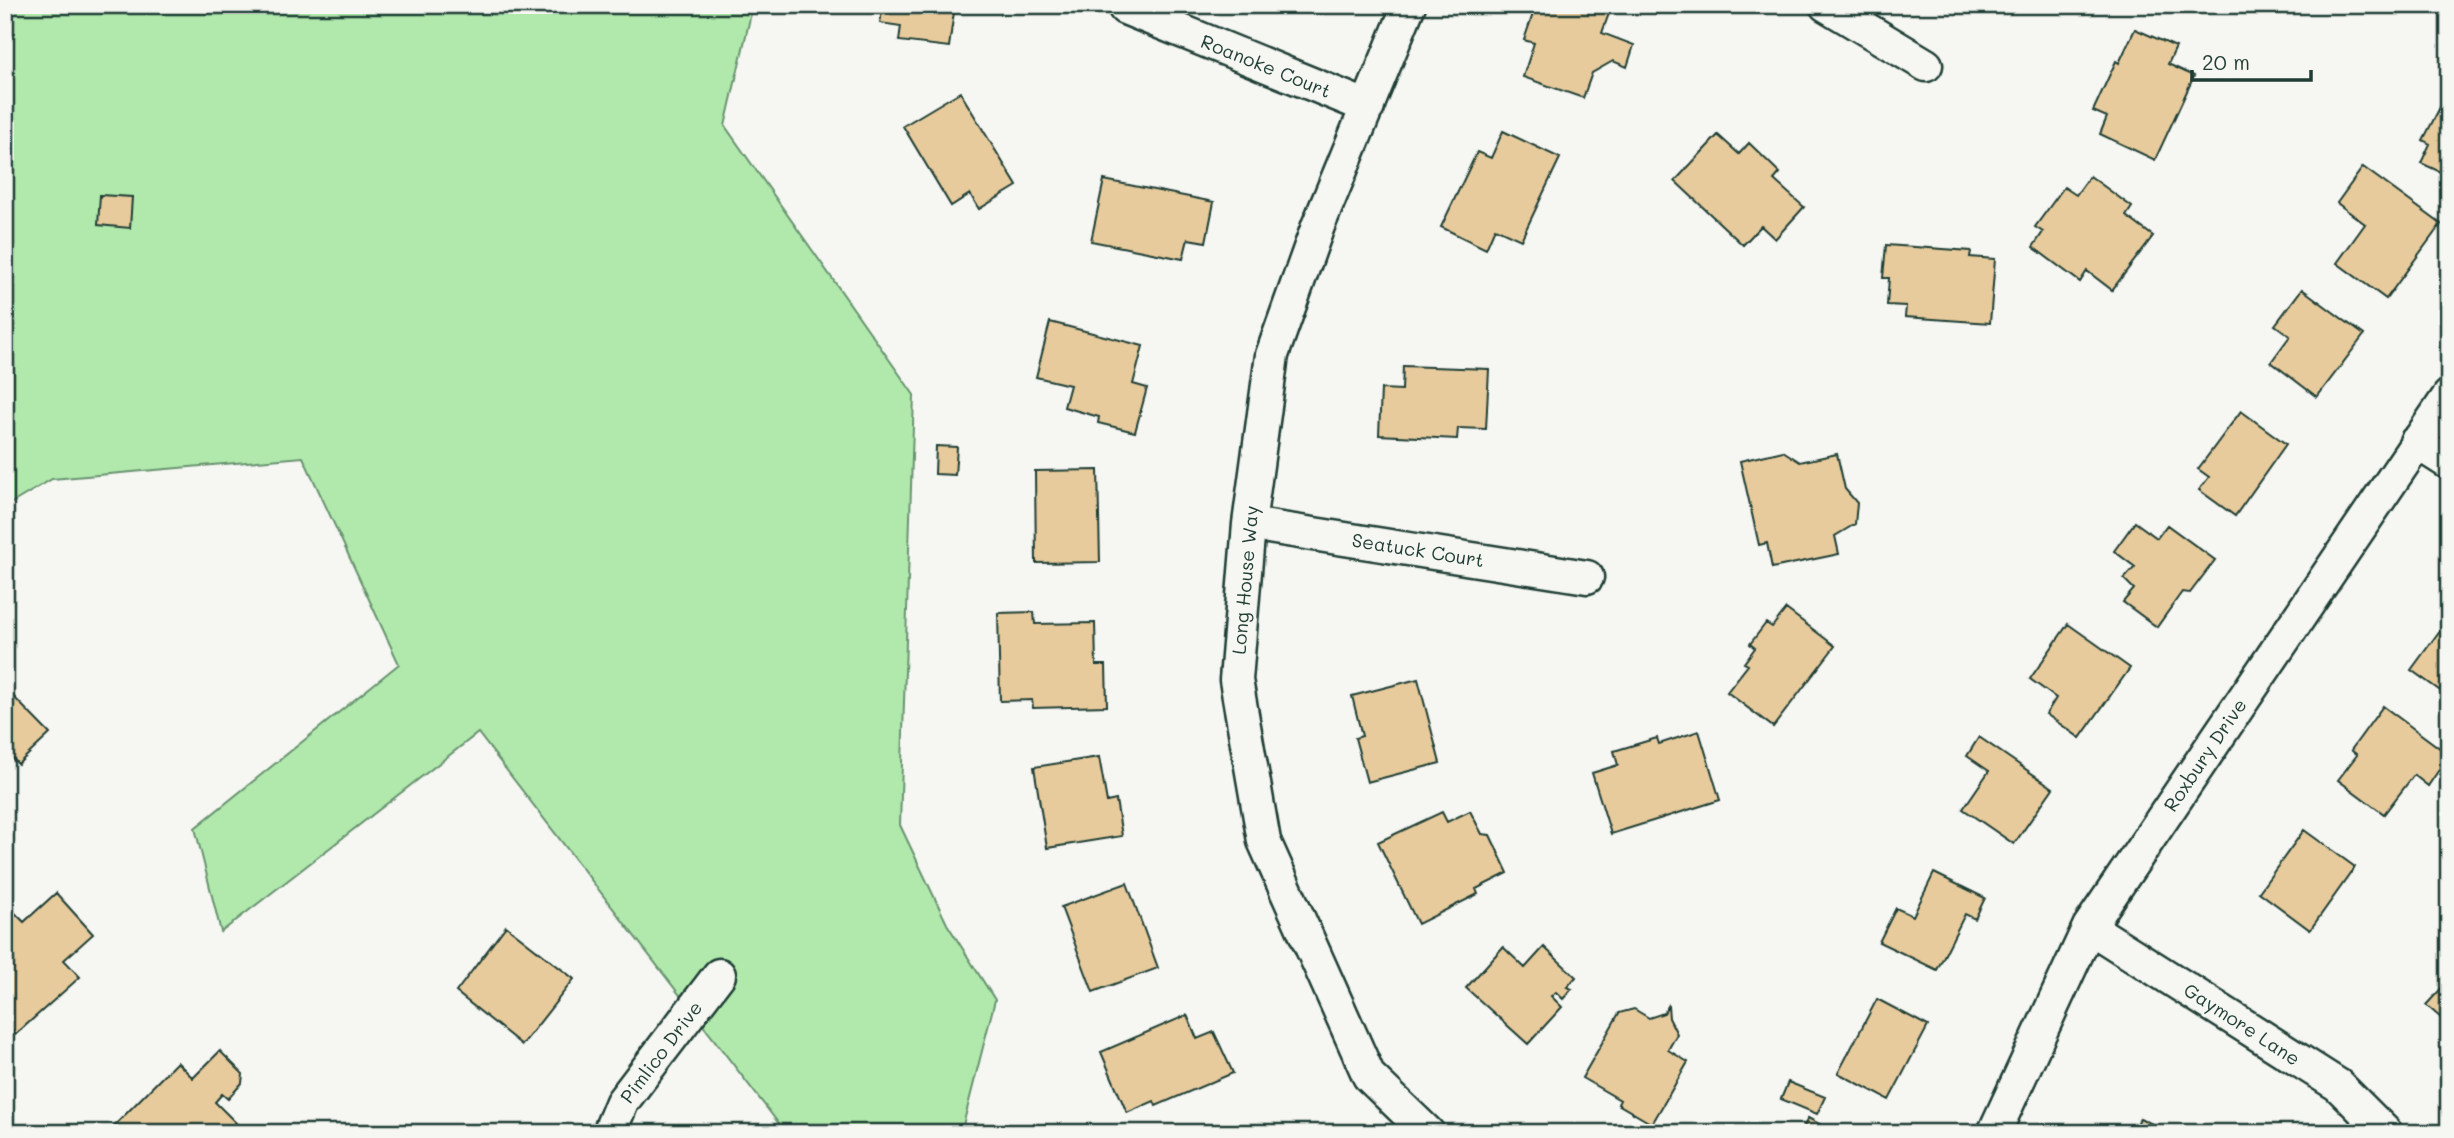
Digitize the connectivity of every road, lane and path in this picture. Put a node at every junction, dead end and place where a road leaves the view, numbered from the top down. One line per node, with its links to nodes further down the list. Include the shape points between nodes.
1 (1409, 5): 5 (street, Long House Way)
2 (1826, 5): 4 (street)
3 (1125, 8): 5 (street, Roanoke Court)
4 (1926, 65)
5 (1368, 107): 9 (street, Long House Way, via 1318,226 1272,355)
6 (2449, 396): 7 (street, Roxbury Drive)
7 (2416, 442): 8 (street); 11 (street, Roxbury Drive)
8 (2449, 463)
9 (1249, 524): 10 (street, Seatuck Court); 14 (street, Long House Way, via 1236,680 1265,841 1369,1076)
10 (1587, 577)
11 (2089, 927): 15 (street, Roxbury Drive); 16 (street, Gaymore Lane, via 2338,1085)
12 (719, 975): 13 (street, Pimlico Drive, via 622,1102)
13 (609, 1133)
14 (1428, 1133)
15 (1994, 1133)
16 (2386, 1133)

